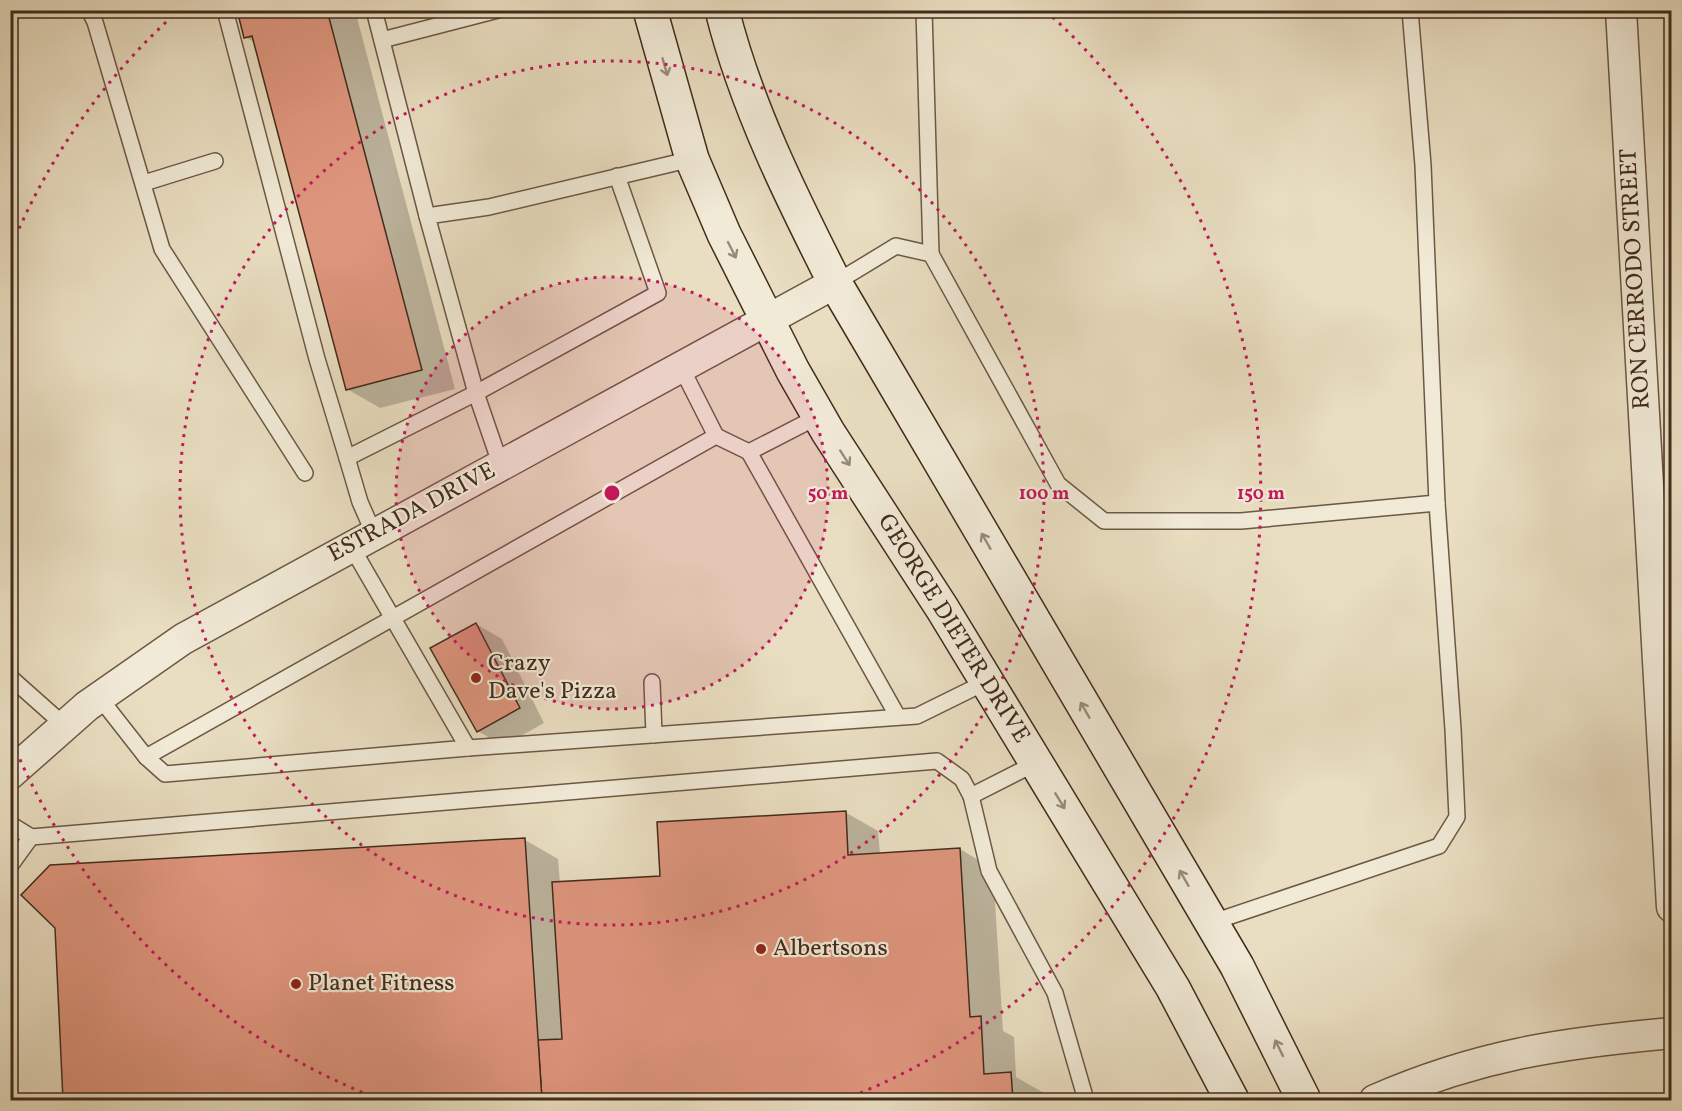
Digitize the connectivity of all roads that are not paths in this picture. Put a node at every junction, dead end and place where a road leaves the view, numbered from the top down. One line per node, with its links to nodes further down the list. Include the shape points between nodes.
1 (89, 10): 14 (lane)
2 (225, 10): 24 (lane)
3 (374, 10): 10 (lane)
4 (498, 10): 10 (lane)
5 (650, 10): 11 (main road, GEORGE DIETER DRIVE, one-way to 11)
6 (722, 10): 17 (main road, via 750,100)
7 (924, 10): 16 (lane)
8 (1410, 10): 27 (lane, via 1423,165)
9 (1621, 10): 45 (street, RON CERRODO STREET)
10 (382, 40): 15 (lane)
11 (692, 159): 13 (lane); 18 (main road, GEORGE DIETER DRIVE, one-way to 18, via 724,234)
12 (214, 161): 14 (lane)
13 (617, 176): 15 (lane, via 489,207); 20 (lane, via 658,293)
14 (144, 183): 26 (lane, via 162,249)
15 (427, 216): 20 (lane)
16 (931, 254): 17 (lane, via 896,246); 27 (lane, via 1058,484 1104,521 1241,521)
17 (835, 284): 18 (street, ESTRADA DRIVE); 46 (main road, one-way to 17)
18 (768, 320): 19 (street, ESTRADA DRIVE); 21 (main road, GEORGE DIETER DRIVE)
19 (681, 367): 22 (lane); 25 (street, ESTRADA DRIVE)
20 (476, 393): 24 (lane); 25 (lane)
21 (819, 416): 23 (lane); 32 (main road, GEORGE DIETER DRIVE, one-way to 32)
22 (716, 436): 23 (lane); 29 (lane)
23 (749, 452): 34 (lane)
24 (347, 458): 28 (lane, via 360,502)
25 (501, 466): 28 (street, ESTRADA DRIVE)
26 (305, 472)
27 (1437, 502): 46 (lane, via 1457,817 1439,846)
28 (362, 540): 29 (lane); 33 (street, ESTRADA DRIVE, via 183,639)
29 (392, 618): 37 (lane); 38 (lane)
30 (10, 677): 35 (lane)
31 (652, 682): 36 (lane)
32 (987, 682): 34 (lane, via 917,716); 39 (main road, GEORGE DIETER DRIVE)
33 (99, 697): 35 (street, ESTRADA DRIVE); 38 (lane)
34 (898, 717): 36 (lane)
35 (64, 725): 40 (street, ESTRADA DRIVE)
36 (654, 735): 37 (lane)
37 (468, 748): 38 (lane, via 165,774)
38 (146, 757)
39 (1036, 763): 41 (lane); 49 (main road, GEORGE DIETER DRIVE, one-way to 49, via 1173,988)
40 (10, 774)
41 (971, 796): 43 (lane, via 962,779 937,761); 48 (lane, via 989,871 1055,993)
42 (10, 824): 43 (lane)
43 (31, 837): 44 (lane)
44 (10, 866)
45 (1671, 907)
46 (1210, 923): 50 (main road, one-way to 46, via 1237,966)
47 (1671, 1033): 51 (street, via 1545,1047 1484,1060)
48 (1086, 1101)
49 (1232, 1101)
50 (1304, 1101)
51 (1375, 1101)

